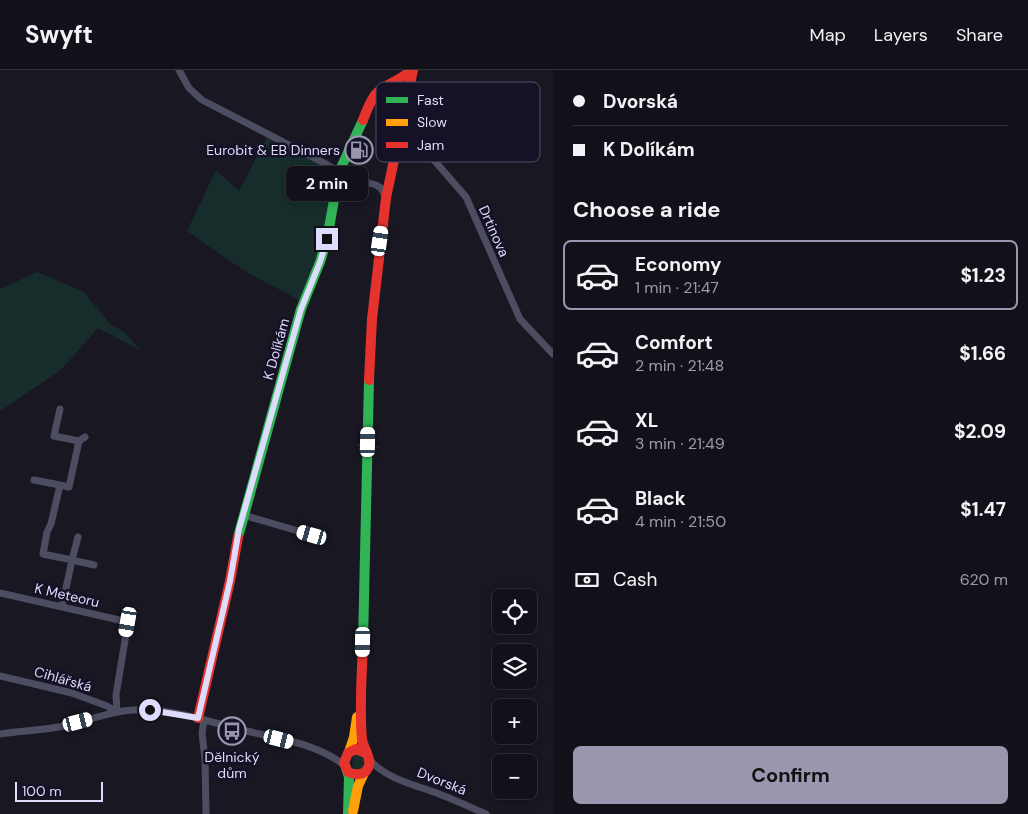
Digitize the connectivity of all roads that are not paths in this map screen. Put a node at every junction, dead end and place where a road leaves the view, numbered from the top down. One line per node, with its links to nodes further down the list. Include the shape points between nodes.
1 (179, 70): 7 (street, via 196,96)
2 (412, 70): 3 (main road, K Dolíkám)
3 (396, 82)
4 (376, 94): 7 (main road, K Dolíkám)
5 (393, 162): 8 (main road)
6 (436, 162): 9 (street, Drtinova, via 466,197 520,319)
7 (338, 172): 8 (street, via 376,185); 13 (main road, K Dolíkám, via 327,239 301,309)
8 (386, 198): 21 (main road, via 372,319 368,397)
9 (553, 354)
10 (60, 409): 12 (street, via 54,436 82,439 68,487)
11 (34, 480): 12 (street)
12 (60, 485): 16 (street, via 43,554)
13 (243, 515): 14 (street); 23 (main road, K Dolíkám)
14 (312, 535)
15 (78, 537): 16 (street)
16 (72, 560): 17 (street); 19 (street)
17 (94, 565)
18 (0, 593): 19 (street, K Meteoru)
19 (62, 607): 22 (street, K Meteoru, via 128,622 116,695)
20 (0, 676): 22 (street, Cihlářská, via 72,693)
21 (362, 681): 25 (main road, via 354,737); 27 (main road, via 362,741)
22 (117, 712): 23 (street, Dvorská, via 155,711); 24 (street, Dvorská, via 64,726)
23 (201, 719): 26 (street, Dvorská); 31 (street)
24 (0, 734)
25 (348, 752): 26 (street, Dvorská); 27 (main road, Dvorská, via 360,749); 28 (main road)
26 (326, 753): 28 (street, Dvorská)
27 (368, 756): 29 (main road, via 369,766); 30 (street, Dvorská)
28 (345, 767): 29 (main road, Dvorská, via 356,775); 32 (main road, via 349,777)
29 (364, 773): 30 (street, Dvorská); 33 (main road)
30 (387, 774): 34 (street, Dvorská)
31 (206, 814)
32 (348, 814)
33 (352, 814)
34 (486, 814)

